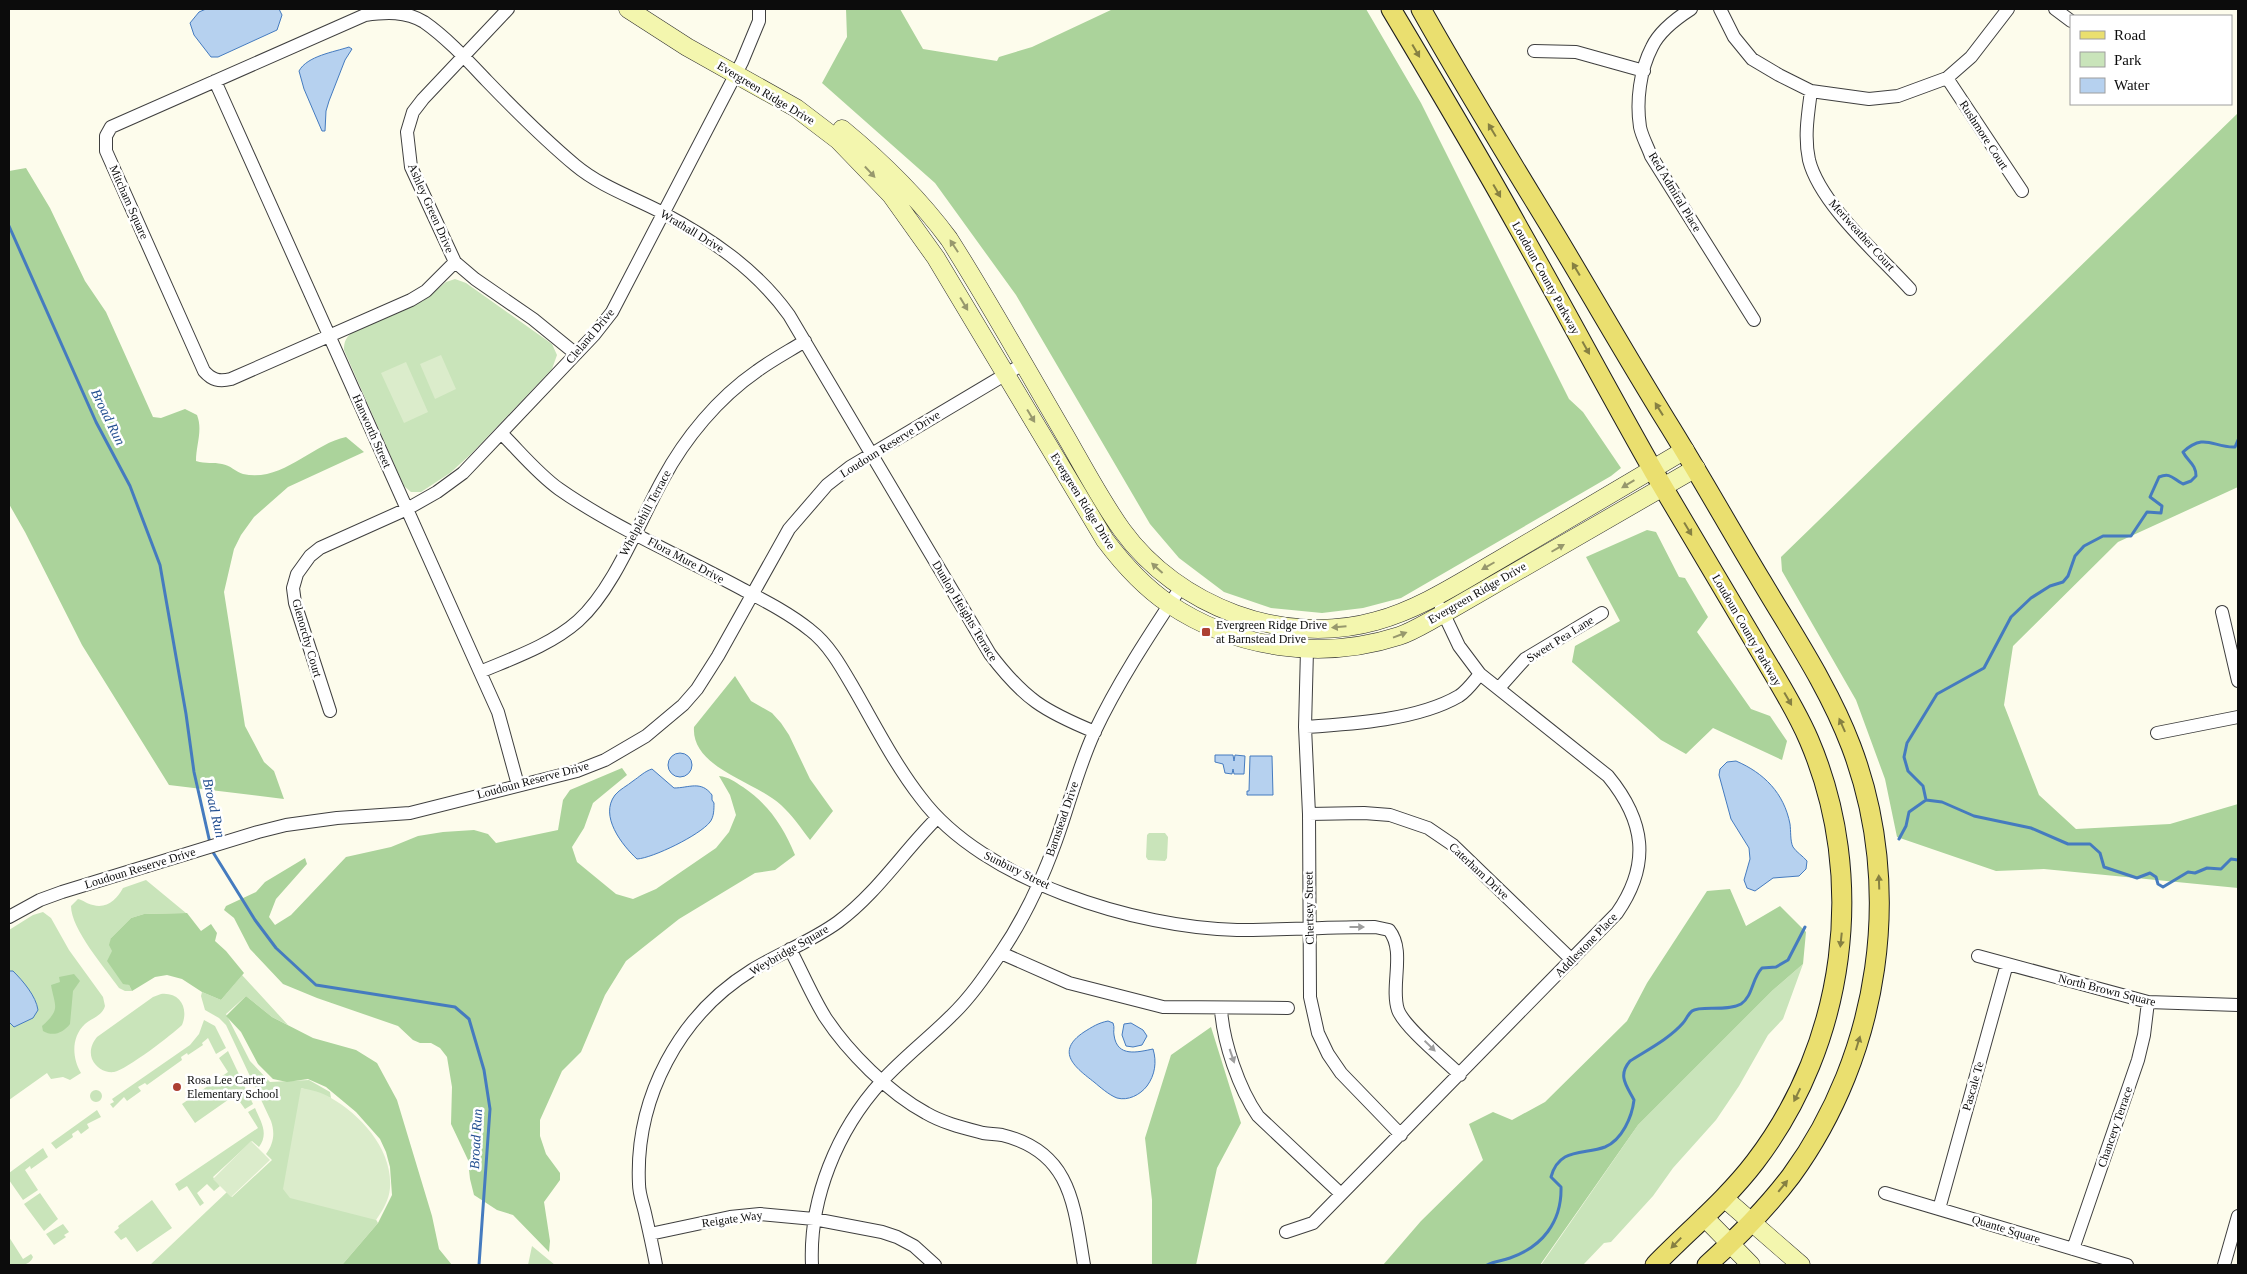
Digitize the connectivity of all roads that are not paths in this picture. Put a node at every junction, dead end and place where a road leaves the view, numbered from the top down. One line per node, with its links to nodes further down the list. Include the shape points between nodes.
1 (508, 9): 13 (street, Ashley Green Drive)
2 (628, 9): 14 (street, Evergreen Ridge Drive, via 687,47)
3 (648, 9): 14 (street, Evergreen Ridge Drive)
4 (760, 9): 14 (street, Cleland Drive, via 759,21)
5 (1391, 9): 33 (main road, Loudoun County Parkway, one-way to 33)
6 (1420, 9): 30 (main road, one-way to 6)
7 (1690, 9): 15 (street, Red Admiral Place, via 1676,18 1652,46)
8 (1720, 9): 18 (street, via 1734,37 1752,59)
9 (2008, 9): 16 (street, via 1971,57)
10 (2055, 9): 11 (street)
11 (2070, 20)
12 (1534, 51): 15 (street, via 1576,52)
13 (462, 56): 17 (street, Mitcham Square, via 413,16 386,12 365,15); 20 (street, Wrathall Drive, via 576,165 596,180); 21 (street, Ashley Green Drive, via 423,99 407,132 411,167)
14 (739, 68): 20 (street, Cleland Drive); 27 (street, Evergreen Ridge Drive, one-way to 14, via 962,259 918,200 878,160 814,108); 28 (street, Evergreen Ridge Drive, one-way to 28, via 824,130 856,157 891,195 936,258)
15 (1644, 71): 23 (street, Red Admiral Place, via 1638,97 1640,128 1652,156)
16 (1947, 78): 18 (street, via 1898,96 1869,100); 19 (street, Rushmore Court)
17 (215, 81): 24 (street, Hanworth Street); 24 (street, Mitcham Square, via 111,127 106,136 106,151 181,322 204,371 211,378 223,381)
18 (1811, 91): 22 (street, Meriweather Court, via 1806,132 1810,160 1818,182 1836,209)
19 (2022, 191)
20 (662, 213): 25 (street, Wrathall Drive, via 747,267 778,300); 26 (street, Cleland Drive, via 612,312)
21 (456, 262): 24 (street, Mitcham Square, via 426,291); 26 (street, Ashley Green Drive)
22 (1910, 289)
23 (1754, 320)
24 (330, 336): 35 (street, Hanworth Street)
25 (805, 341): 31 (street, Wrathall Drive); 36 (street, Whelplehill Terrace, via 757,370 705,419 677,454)
26 (576, 354): 29 (street, Cleland Drive)
27 (1023, 364): 28 (street, Loudoun Reserve Drive); 37 (street, Evergreen Ridge Drive, one-way to 27, via 1146,558 1122,530)
28 (1006, 374): 31 (street, Loudoun Reserve Drive); 40 (street, Evergreen Ridge Drive, one-way to 40, via 1105,540 1136,577)
29 (502, 434): 35 (street, Cleland Drive, via 464,473); 36 (street, Flora Mure Drive, via 558,488)
30 (1685, 450): 32 (main road); 33 (street, Evergreen Ridge Drive)
31 (872, 454): 38 (street, Loudoun Reserve Drive, via 827,485 808,504 789,529); 52 (street, Dunlop Heights Terrace, via 1002,671 1034,702)
32 (1696, 468): 34 (street, Evergreen Ridge Drive); 79 (main road, one-way to 32, via 1790,1178 1811,1146 1854,1055 1876,964 1879,875 1866,793 1844,728)
33 (1653, 469): 34 (main road, Loudoun County Parkway); 39 (street, Evergreen Ridge Drive, one-way to 39)
34 (1663, 487): 43 (street, Evergreen Ridge Drive, one-way to 34); 74 (main road, Loudoun County Parkway, one-way to 74, via 1808,738 1825,785 1841,869 1839,959 1828,1012 1813,1058 1782,1122 1755,1162)
35 (407, 509): 45 (street, Hanworth Street); 49 (street, Glenorchy Court, via 320,548 297,574 295,603)
36 (634, 533): 38 (street, Flora Mure Drive); 45 (street, Whelplehill Terrace, via 607,585 577,622 535,648)
37 (1181, 587): 39 (street, Evergreen Ridge Drive, one-way to 37, via 1372,622 1307,628 1250,619); 40 (street, Barnstead Drive)
38 (752, 595): 54 (street, Loudoun Reserve Drive, via 697,689 646,736 605,760 577,771); 56 (street, Sunbury Street, via 785,612 812,632 836,659 902,771)
39 (1436, 596): 43 (street, Addlestone Place)
40 (1169, 604): 44 (street, Evergreen Ridge Drive, via 1233,635); 52 (street, Barnstead Drive)
41 (2222, 612): 47 (street)
42 (1602, 613): 48 (street, Sweet Pea Lane, via 1525,659)
43 (1443, 614): 44 (street, Evergreen Ridge Drive, one-way to 43, via 1372,643 1401,635); 46 (street, Addlestone Place, via 1459,646)
44 (1307, 650): 51 (street, Chertsey Street)
45 (480, 672): 54 (street, Hanworth Street, via 498,712)
46 (1480, 674): 48 (street, Addlestone Place); 51 (street, via 1460,695 1439,705 1378,721)
47 (2238, 682)
48 (1499, 688): 63 (street, Addlestone Place, via 1608,776 1636,821 1640,857 1629,895 1609,922)
49 (330, 711)
50 (2238, 717): 53 (street)
51 (1305, 727): 55 (street, Chertsey Street)
52 (1095, 732): 57 (street, Barnstead Drive)
53 (2157, 733)
54 (518, 785): 58 (street, Loudoun Reserve Drive, via 410,813 337,818 258,832 40,900)
55 (1309, 814): 59 (street, Chertsey Street); 63 (street, Caterham Drive, via 1390,815 1428,828 1452,845)
56 (937, 818): 57 (street, Sunbury Street, via 970,846); 60 (street, Weybridge Square, via 865,900 837,923)
57 (1039, 883): 59 (street, Sunbury Street, via 1150,919 1237,930); 61 (street, Barnstead Drive)
58 (9, 916)
59 (1308, 927): 69 (street, Sunbury Street, one-way to 69, via 1389,930 1395,941 1398,1010 1407,1024); 71 (street, Chertsey Street, via 1310,997 1318,1033 1342,1073)
60 (790, 949): 70 (street, via 840,1038); 81 (street, Weybridge Square, via 751,970 688,1024 658,1075 642,1130 639,1170 639,1186)
61 (1001, 953): 68 (street, via 1068,983 1158,1006); 70 (street, Barnstead Drive, via 952,1015)
62 (1978, 956): 64 (street, North Brown Square)
63 (1572, 960): 69 (street, Addlestone Place)
64 (2007, 964): 65 (street, North Brown Square); 75 (street, Pascale Te)
65 (2148, 1002): 66 (street, North Brown Square); 83 (street, Chancery Terrace, via 2138,1060)
66 (2238, 1005)
67 (1288, 1008): 68 (street)
68 (1221, 1009): 72 (street, one-way to 72, via 1228,1044 1258,1116)
69 (1460, 1075): 71 (street, Addlestone Place)
70 (882, 1080): 78 (street, Barnstead Drive, via 836,1149); 87 (street, via 907,1101 940,1120 1001,1135 1041,1153 1067,1185 1074,1204)
71 (1401, 1135): 72 (street, Addlestone Place)
72 (1341, 1194): 80 (street, Addlestone Place, via 1313,1223)
73 (1885, 1194): 75 (street, Quante Square)
74 (1724, 1198): 77 (main road, Loudoun County Parkway); 79 (street)
75 (1939, 1209): 83 (street, Quante Square)
76 (2238, 1216): 93 (street)
77 (1704, 1217): 82 (street); 88 (main road, Loudoun County Parkway, one-way to 88)
78 (814, 1218): 81 (street, Reigate Way, via 760,1214); 85 (street, Barnstead Drive); 86 (street, Reigate Way, via 897,1237 914,1246)
79 (1751, 1223): 82 (main road); 91 (street)
80 (1286, 1232)
81 (650, 1234): 84 (street, Weybridge Square)
82 (1729, 1245): 89 (main road); 90 (street)
83 (2073, 1249): 92 (street, Quante Square)
84 (656, 1265)
85 (812, 1265)
86 (935, 1265)
87 (1084, 1265)
88 (1655, 1265)
89 (1707, 1265)
90 (1751, 1265)
91 (1800, 1265)
92 (2126, 1265)
93 (2224, 1265)

